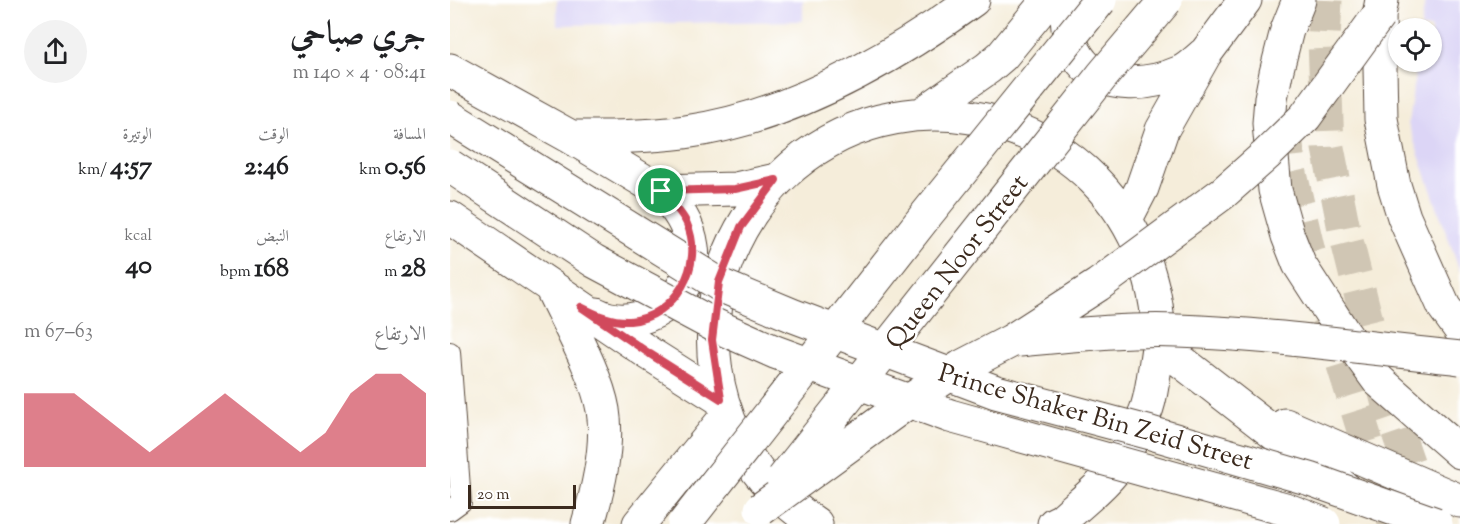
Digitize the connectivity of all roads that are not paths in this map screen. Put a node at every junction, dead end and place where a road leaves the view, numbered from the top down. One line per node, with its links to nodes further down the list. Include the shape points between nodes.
1 (973, 0): 13 (main road, via 887,55 775,110 685,132)
2 (1048, 0): 11 (main road, via 995,62)
3 (1067, 0): 9 (main road, via 1071,40 1082,62 1098,75 1123,83 1152,81 1181,72)
4 (1100, 0): 34 (main road, Queen Noor Street, bridge)
5 (1166, 0): 31 (main road, Queen Noor Street, bridge)
6 (1245, 0): 9 (main road)
7 (1299, 0): 28 (main road, via 1275,73 1269,123 1275,190 1288,236 1299,264 1378,380)
8 (1381, 8): 21 (main road, via 1382,119 1394,185 1404,217); 22 (main road, bridge, via 1305,117 1266,155 1222,193 1098,285)
9 (1205, 54): 18 (main road, via 1162,130 1142,188)
10 (450, 70): 13 (main road)
11 (922, 114): 15 (main road, via 881,120 843,133 807,153); 18 (main road, via 970,116 1017,128 1060,150 1097,181)
12 (450, 117): 39 (main road, Prince Shaker Bin Zeid Street, bridge, via 722,286 794,316 996,392 1310,479)
13 (571, 137): 16 (main road)
14 (450, 166): 37 (main road, Prince Shaker Bin Zeid Street, bridge, via 594,261 712,324 775,352 950,416 1285,509)
15 (776, 180): 16 (main road, via 735,189); 27 (main road, via 741,227 719,282 712,340)
16 (661, 191): 20 (main road, via 687,224 693,250 689,275 676,297 655,314 630,321 604,318)
17 (450, 218): 19 (main road)
18 (1126, 219): 23 (main road, via 1145,258 1156,300)
19 (551, 287): 20 (main road); 32 (main road, via 594,380 603,411 603,458)
20 (581, 307): 27 (main road)
21 (1454, 315)
22 (1011, 341): 25 (main road, bridge, via 1103,331 1177,331); 31 (main road, bridge, via 915,397)
23 (1159, 344): 26 (main road); 36 (main road, via 1146,412 1113,472)
24 (450, 352): 30 (lane, via 461,502)
25 (1460, 358)
26 (1237, 404): 29 (main road); 38 (main road)
27 (724, 408): 33 (main road); 35 (main road, via 743,449 764,480)
28 (1460, 452)
29 (1460, 501)
30 (450, 510)
31 (755, 517)
32 (588, 524)
33 (639, 524)
34 (684, 524)
35 (816, 524)
36 (1053, 524)
37 (1324, 524)
38 (1391, 524)
39 (1436, 524)

